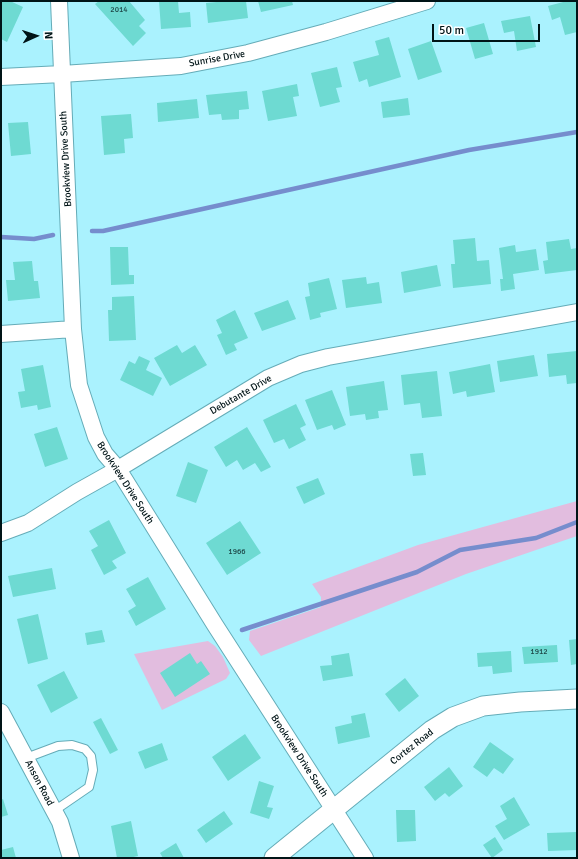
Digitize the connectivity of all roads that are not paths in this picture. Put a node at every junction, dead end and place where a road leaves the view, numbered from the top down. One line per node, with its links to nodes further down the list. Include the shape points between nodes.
1 (59, 1): 3 (street, Brookview Drive South)
2 (427, 1): 3 (street, Sunrise Drive, via 248,54 181,66)
3 (62, 74): 4 (street, Sunrise Drive); 6 (street, Brookview Drive South)
4 (1, 77)
5 (577, 312): 8 (street, Debutante Drive, via 301,364 268,378)
6 (73, 329): 7 (street); 8 (street, Brookview Drive South, via 79,385 88,414 105,454)
7 (1, 334)
8 (118, 469): 9 (street, Debutante Drive, via 28,523); 13 (street, Brookview Drive South)
9 (1, 533)
10 (577, 699): 13 (street, Cortez Road, via 483,706 453,717 432,730)
11 (1, 712): 12 (street, Anson Road)
12 (26, 758): 14 (street, Anson Road); 14 (lane, via 58,746 72,745 85,748 91,756 93,770 89,787)
13 (333, 810): 16 (street, Cortez Road); 17 (street, Brookview Drive South)
14 (54, 811): 15 (street, Anson Road)
15 (71, 858)
16 (274, 858)
17 (365, 858)

